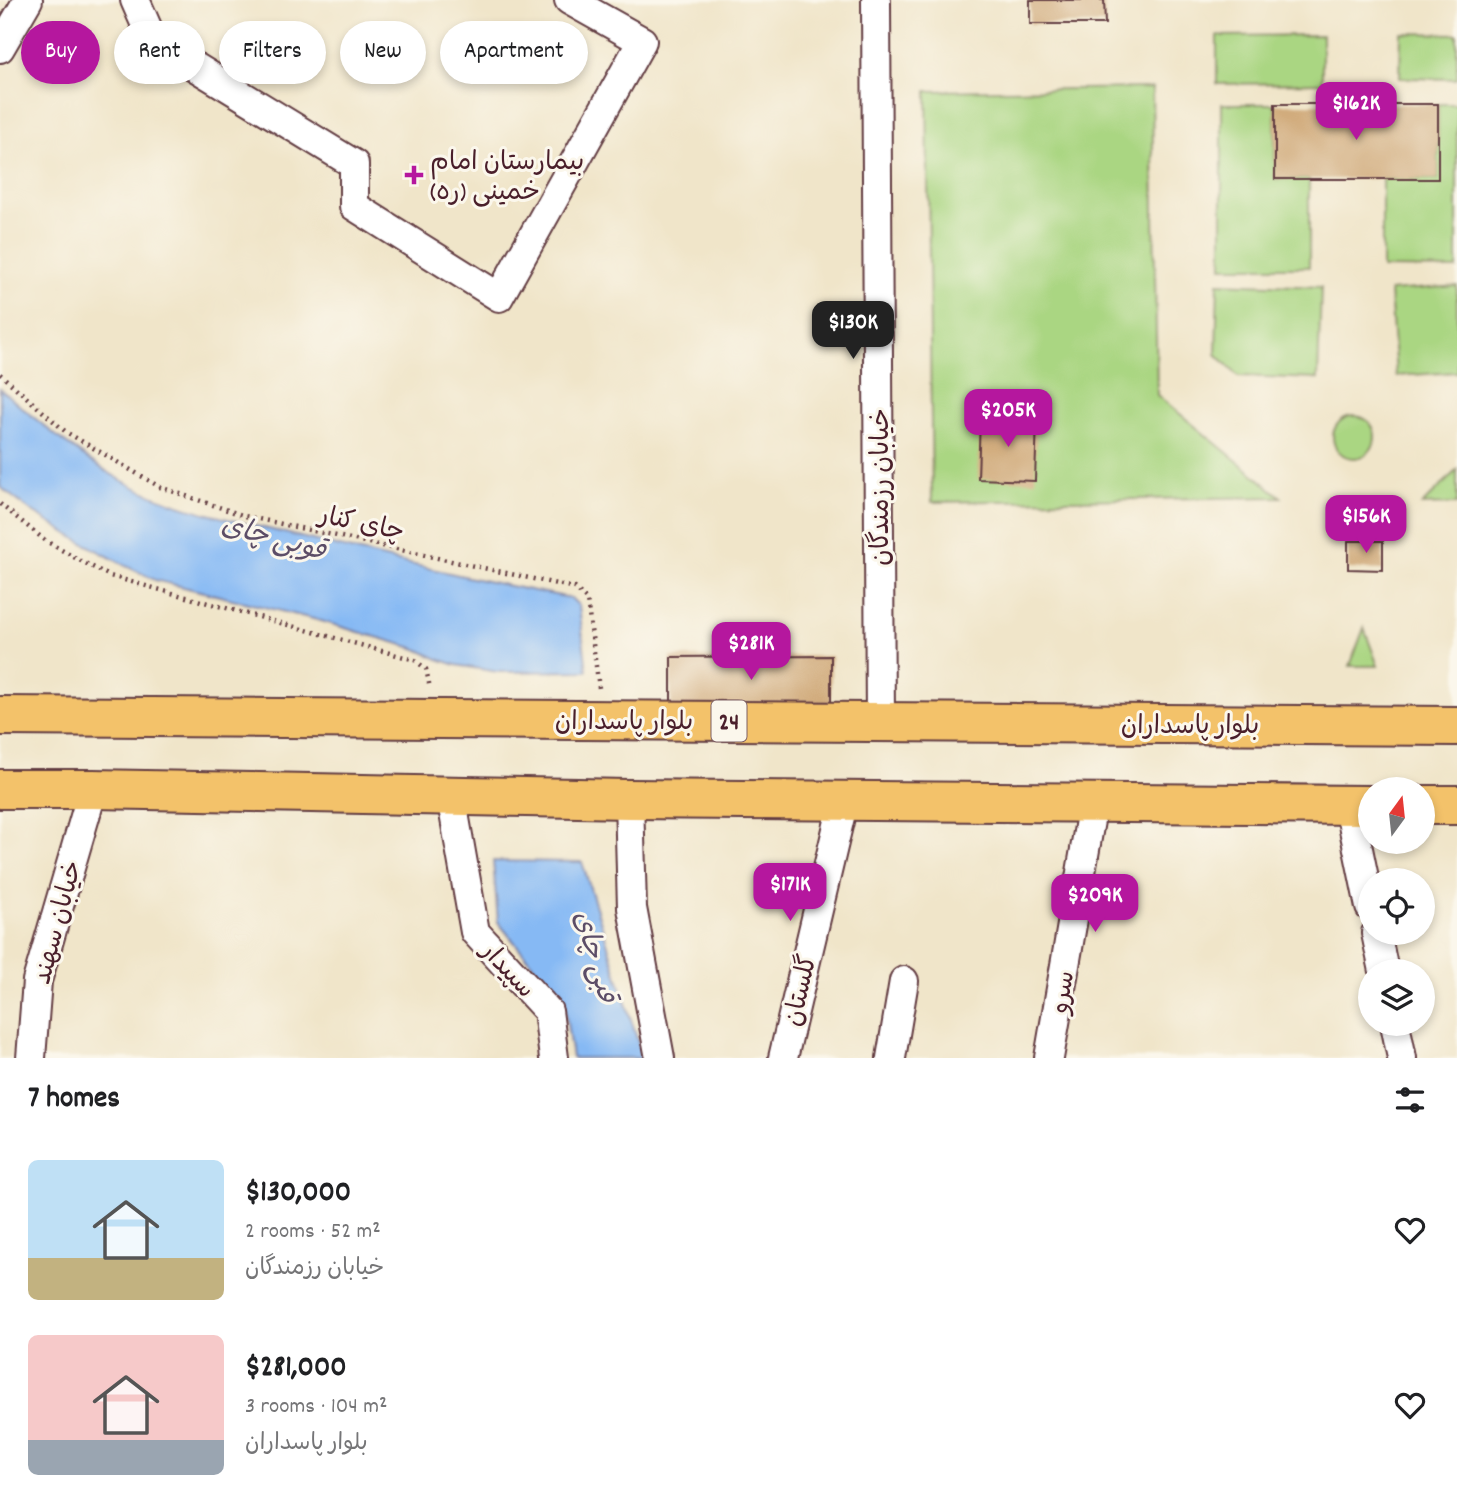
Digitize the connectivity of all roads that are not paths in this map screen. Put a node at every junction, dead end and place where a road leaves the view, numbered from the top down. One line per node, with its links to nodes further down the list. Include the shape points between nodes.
1 (28, 0): 5 (street)
2 (135, 0): 3 (street, via 153,41 354,164 354,206 499,297 642,41)
3 (569, 0)
4 (876, 0): 7 (street, خیابان رزمندگان)
5 (0, 48)
6 (0, 716): 7 (highway, بلوار پاسداران / 24)
7 (880, 722): 8 (highway, بلوار پاسداران / 24)
8 (1457, 726)
9 (0, 789): 10 (highway)
10 (93, 789): 11 (highway); 20 (street, خیابان سهند, via 37,981)
11 (451, 796): 12 (highway); 21 (street, سپیدار, via 475,932 548,1012)
12 (629, 799): 13 (highway); 22 (street, via 632,908)
13 (844, 800): 14 (highway); 23 (street, گلستان)
14 (1093, 803): 15 (highway); 25 (street, سرو)
15 (1358, 804)
16 (1435, 804): 17 (highway)
17 (1457, 804)
18 (904, 981): 24 (street)
19 (1397, 1036): 26 (street)
20 (32, 1058)
21 (554, 1058)
22 (660, 1058)
23 (783, 1058)
24 (891, 1058)
25 (1049, 1058)
26 (1402, 1058)

